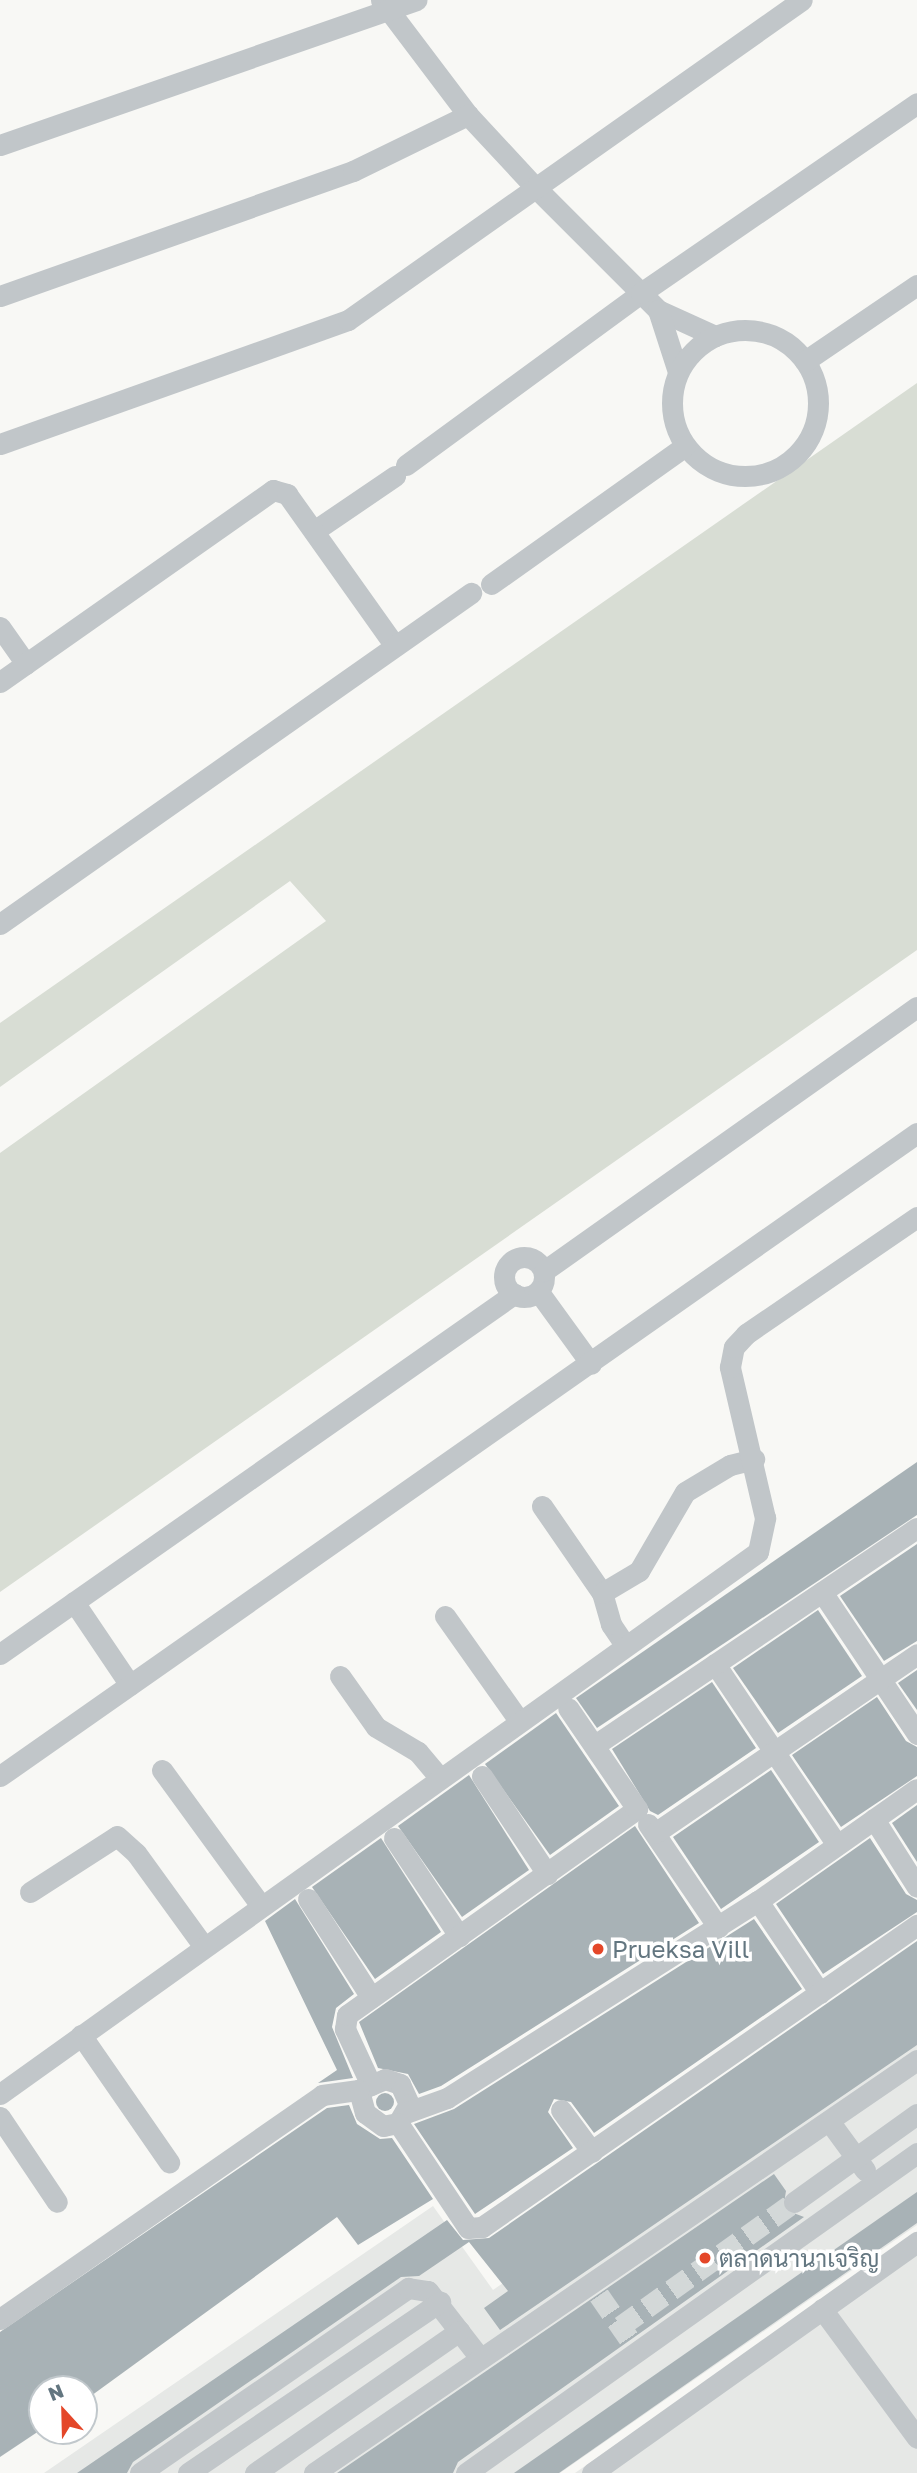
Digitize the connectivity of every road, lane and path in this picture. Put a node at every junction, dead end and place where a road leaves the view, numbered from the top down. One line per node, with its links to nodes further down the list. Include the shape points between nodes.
1 (416, 0): 3 (street)
2 (802, 0): 7 (street)
3 (384, 5): 5 (street); 6 (street)
4 (917, 103): 9 (street)
5 (468, 115): 7 (street); 10 (street, via 353,171)
6 (0, 145)
7 (535, 187): 9 (street); 15 (street, via 348,320)
8 (917, 285): 13 (street)
9 (641, 293): 11 (street); 17 (street)
10 (0, 296)
11 (659, 310): 12 (street); 14 (street)
12 (715, 336): 13 (street, via 754,330 774,336); 14 (street, via 693,351)
13 (805, 361): 16 (street, via 814,379 816,420 808,439 787,462 759,475 738,476 700,461)
14 (678, 372): 16 (street, via 671,397 674,423)
15 (0, 444)
16 (685, 446): 18 (street)
17 (314, 531): 21 (street); 22 (street, via 287,494 273,490)
18 (491, 584)
19 (471, 593): 21 (street)
20 (0, 627): 22 (street)
21 (395, 646): 24 (street)
22 (26, 664): 23 (street)
23 (0, 682)
24 (0, 925)
25 (917, 1007): 28 (street)
26 (917, 1133): 30 (street)
27 (913, 1228): 31 (street, via 746,1334 734,1348 730,1367)
28 (541, 1281): 29 (street); 29 (street, via 527,1257 512,1261 504,1279); 30 (street)
29 (514, 1294): 36 (street)
30 (591, 1364): 44 (street)
31 (754, 1460): 34 (street, via 730,1465 685,1492 639,1572); 38 (street, via 765,1518 758,1552)
32 (542, 1506): 34 (street)
33 (917, 1528): 35 (street)
34 (602, 1592): 38 (street, via 611,1624)
35 (822, 1592): 41 (street); 43 (street)
36 (74, 1602): 39 (street); 44 (street)
37 (445, 1616): 46 (street)
38 (625, 1645): 46 (street)
39 (0, 1654)
40 (917, 1654): 43 (street)
41 (715, 1664): 48 (street); 49 (street)
42 (340, 1676): 53 (street, via 376,1727 418,1752)
43 (881, 1679): 47 (street); 49 (street)
44 (130, 1685): 51 (street)
45 (568, 1708): 48 (street)
46 (518, 1719): 53 (street)
47 (917, 1734)
48 (595, 1745): 55 (street)
49 (775, 1753): 57 (street); 59 (street)
50 (162, 1770): 65 (street)
51 (0, 1776)
52 (482, 1776): 60 (street)
53 (439, 1777): 65 (street)
54 (917, 1789): 56 (street)
55 (637, 1809): 57 (street); 60 (street)
56 (874, 1819): 59 (street); 61 (street)
57 (655, 1833): 67 (street)
58 (394, 1838): 68 (street)
59 (837, 1845): 64 (street)
60 (547, 1874): 68 (street)
61 (917, 1887)
62 (30, 1892): 69 (street, via 117,1836 136,1853)
63 (308, 1899): 71 (street)
64 (758, 1901): 67 (street); 70 (street)
65 (261, 1906): 69 (street)
66 (917, 1925): 70 (street)
67 (718, 1927): 79 (street, via 447,2098)
68 (459, 1936): 71 (street)
69 (204, 1947): 72 (street)
70 (820, 1993): 81 (street)
71 (371, 1997): 74 (street, via 344,2022)
72 (81, 2035): 75 (street); 84 (street)
73 (917, 2060): 80 (street)
74 (365, 2087): 79 (street, via 369,2119 383,2126); 79 (street, via 385,2079 400,2084 409,2097); 91 (street, via 322,2095)
75 (0, 2094)
76 (561, 2110): 81 (street)
77 (917, 2114): 83 (street)
78 (0, 2116): 86 (street)
79 (403, 2117): 81 (street, via 474,2230)
80 (829, 2121): 83 (street); 93 (street, via 595,2289)
81 (592, 2152)
82 (917, 2153): 85 (street)
83 (856, 2158): 85 (street); 87 (street)
84 (169, 2162)
85 (874, 2183): 101 (street)
86 (57, 2202)
87 (794, 2202)
88 (917, 2242): 90 (street)
89 (440, 2302): 92 (street); 95 (street); 96 (street, via 428,2291 408,2288)
90 (822, 2309): 94 (street); 102 (street)
91 (0, 2319)
92 (459, 2331): 93 (street); 99 (street)
93 (480, 2358): 100 (street)
94 (917, 2438)
95 (227, 2447): 97 (street); 98 (street)
96 (140, 2473)
97 (188, 2473)
98 (247, 2473)
99 (255, 2473)
100 (314, 2473)
101 (466, 2473)
102 (592, 2473)

